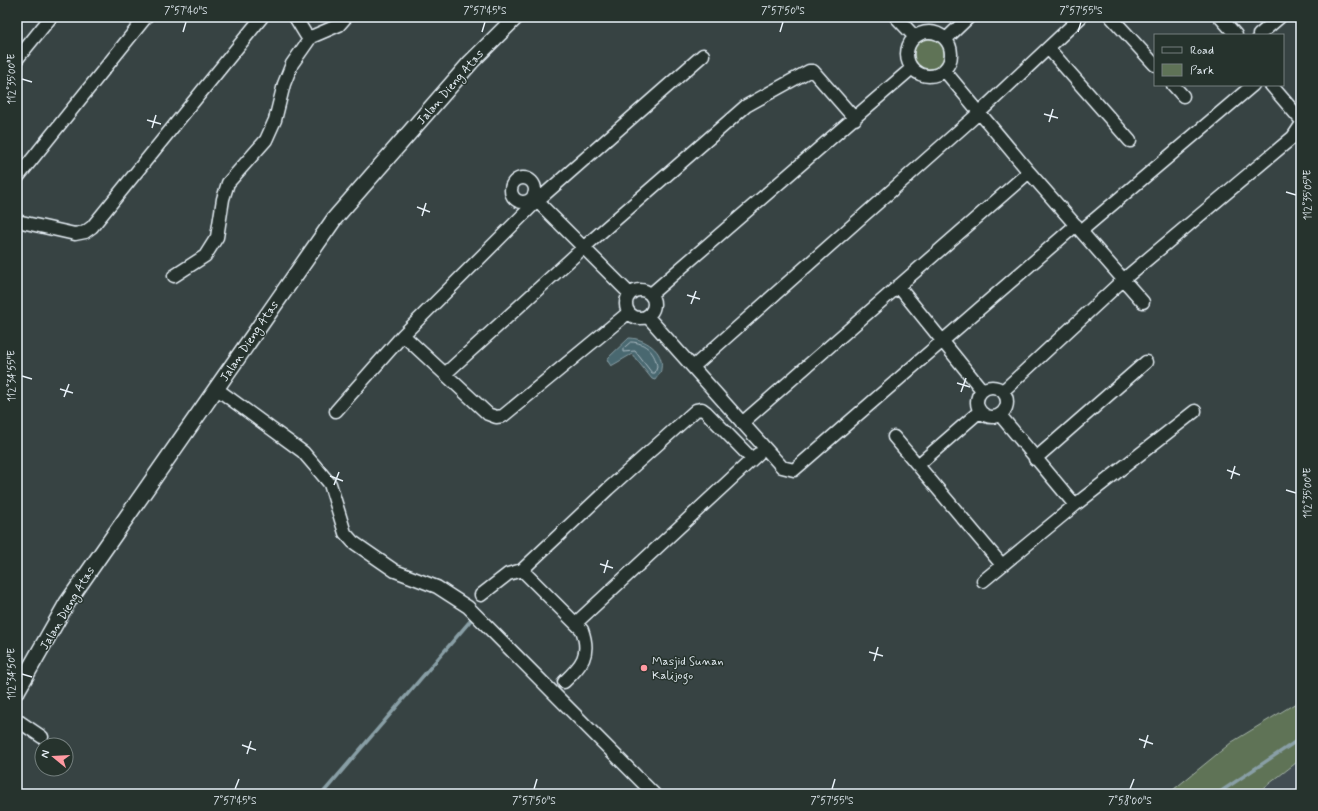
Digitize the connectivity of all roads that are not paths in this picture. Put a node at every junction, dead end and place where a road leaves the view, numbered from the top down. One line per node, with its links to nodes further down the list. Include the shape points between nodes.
1 (51, 17): 20 (street)
2 (146, 17): 34 (street)
3 (262, 17): 36 (street, via 92,227 75,234)
4 (295, 17): 15 (street, via 306,35)
5 (346, 17): 15 (street, via 339,25)
6 (516, 17): 52 (street, Jalan Dieng Atas, via 471,62 335,218 275,301)
7 (896, 17): 16 (street)
8 (969, 17): 17 (street)
9 (1081, 17): 18 (street)
10 (1111, 17): 21 (street)
11 (1220, 17): 13 (street)
12 (1280, 17): 14 (street)
13 (1235, 34)
14 (1260, 34)
15 (311, 37): 39 (street, via 292,64 275,120 266,140 228,183 217,236 205,256)
16 (915, 37): 17 (street, via 931,32); 22 (street, via 907,52)
17 (946, 39): 23 (street, via 951,55)
18 (1048, 48): 28 (street); 32 (street)
19 (702, 55): 35 (street)
20 (17, 59)
21 (1154, 65)
22 (912, 68): 23 (street, via 925,76 935,75); 29 (street)
23 (944, 70): 28 (street)
24 (1174, 86): 27 (street)
25 (1252, 86): 37 (street)
26 (1272, 86): 30 (street)
27 (1183, 96)
28 (980, 112): 33 (street); 50 (street)
29 (855, 119): 38 (street, via 817,73 809,71 746,106); 43 (street)
30 (1301, 120)
31 (1301, 125): 40 (street, via 1293,138)
32 (1130, 142)
33 (1029, 172): 37 (street); 41 (street)
34 (17, 178)
35 (535, 199): 38 (street); 47 (street)
36 (17, 221)
37 (1079, 228): 40 (street); 48 (street)
38 (583, 248): 42 (street); 51 (street)
39 (174, 276)
40 (1124, 279): 44 (street); 54 (street)
41 (898, 286): 48 (street); 59 (street)
42 (630, 294): 43 (street, via 643,290); 45 (street, via 625,305)
43 (651, 294): 46 (street, via 653,309)
44 (1143, 302)
45 (628, 313): 46 (street, via 639,318); 51 (street, via 503,416 488,414)
46 (647, 316): 50 (street)
47 (403, 335): 51 (street); 55 (street)
48 (942, 341): 53 (street); 61 (street, via 799,468 794,470 782,467)
49 (1146, 362): 63 (street)
50 (693, 367): 59 (street)
51 (445, 374)
52 (217, 389): 72 (street, Jalan Dieng Atas, via 68,603); 75 (street, via 303,452 330,484 345,533 353,542 395,571 438,587 468,607)
53 (982, 390): 54 (street, via 995,386); 56 (street, via 977,398)
54 (1003, 391): 58 (street, via 1008,404)
55 (336, 411)
56 (980, 411): 58 (street, via 987,416); 64 (street)
57 (1195, 411): 65 (street)
58 (1000, 416): 63 (street)
59 (742, 423): 61 (street)
60 (894, 437): 64 (street)
61 (764, 448): 62 (street)
62 (752, 459): 67 (street, via 706,412 702,409 696,410); 70 (street)
63 (1035, 459): 65 (street)
64 (918, 465): 66 (street)
65 (1075, 505): 66 (street)
66 (1002, 565): 68 (street)
67 (522, 570): 69 (street, via 508,574); 70 (street)
68 (983, 581)
69 (481, 595)
70 (577, 622): 71 (street, via 587,643 586,654)
71 (564, 682)
72 (17, 691)
73 (17, 720): 74 (street)
74 (42, 737)
75 (654, 794)

